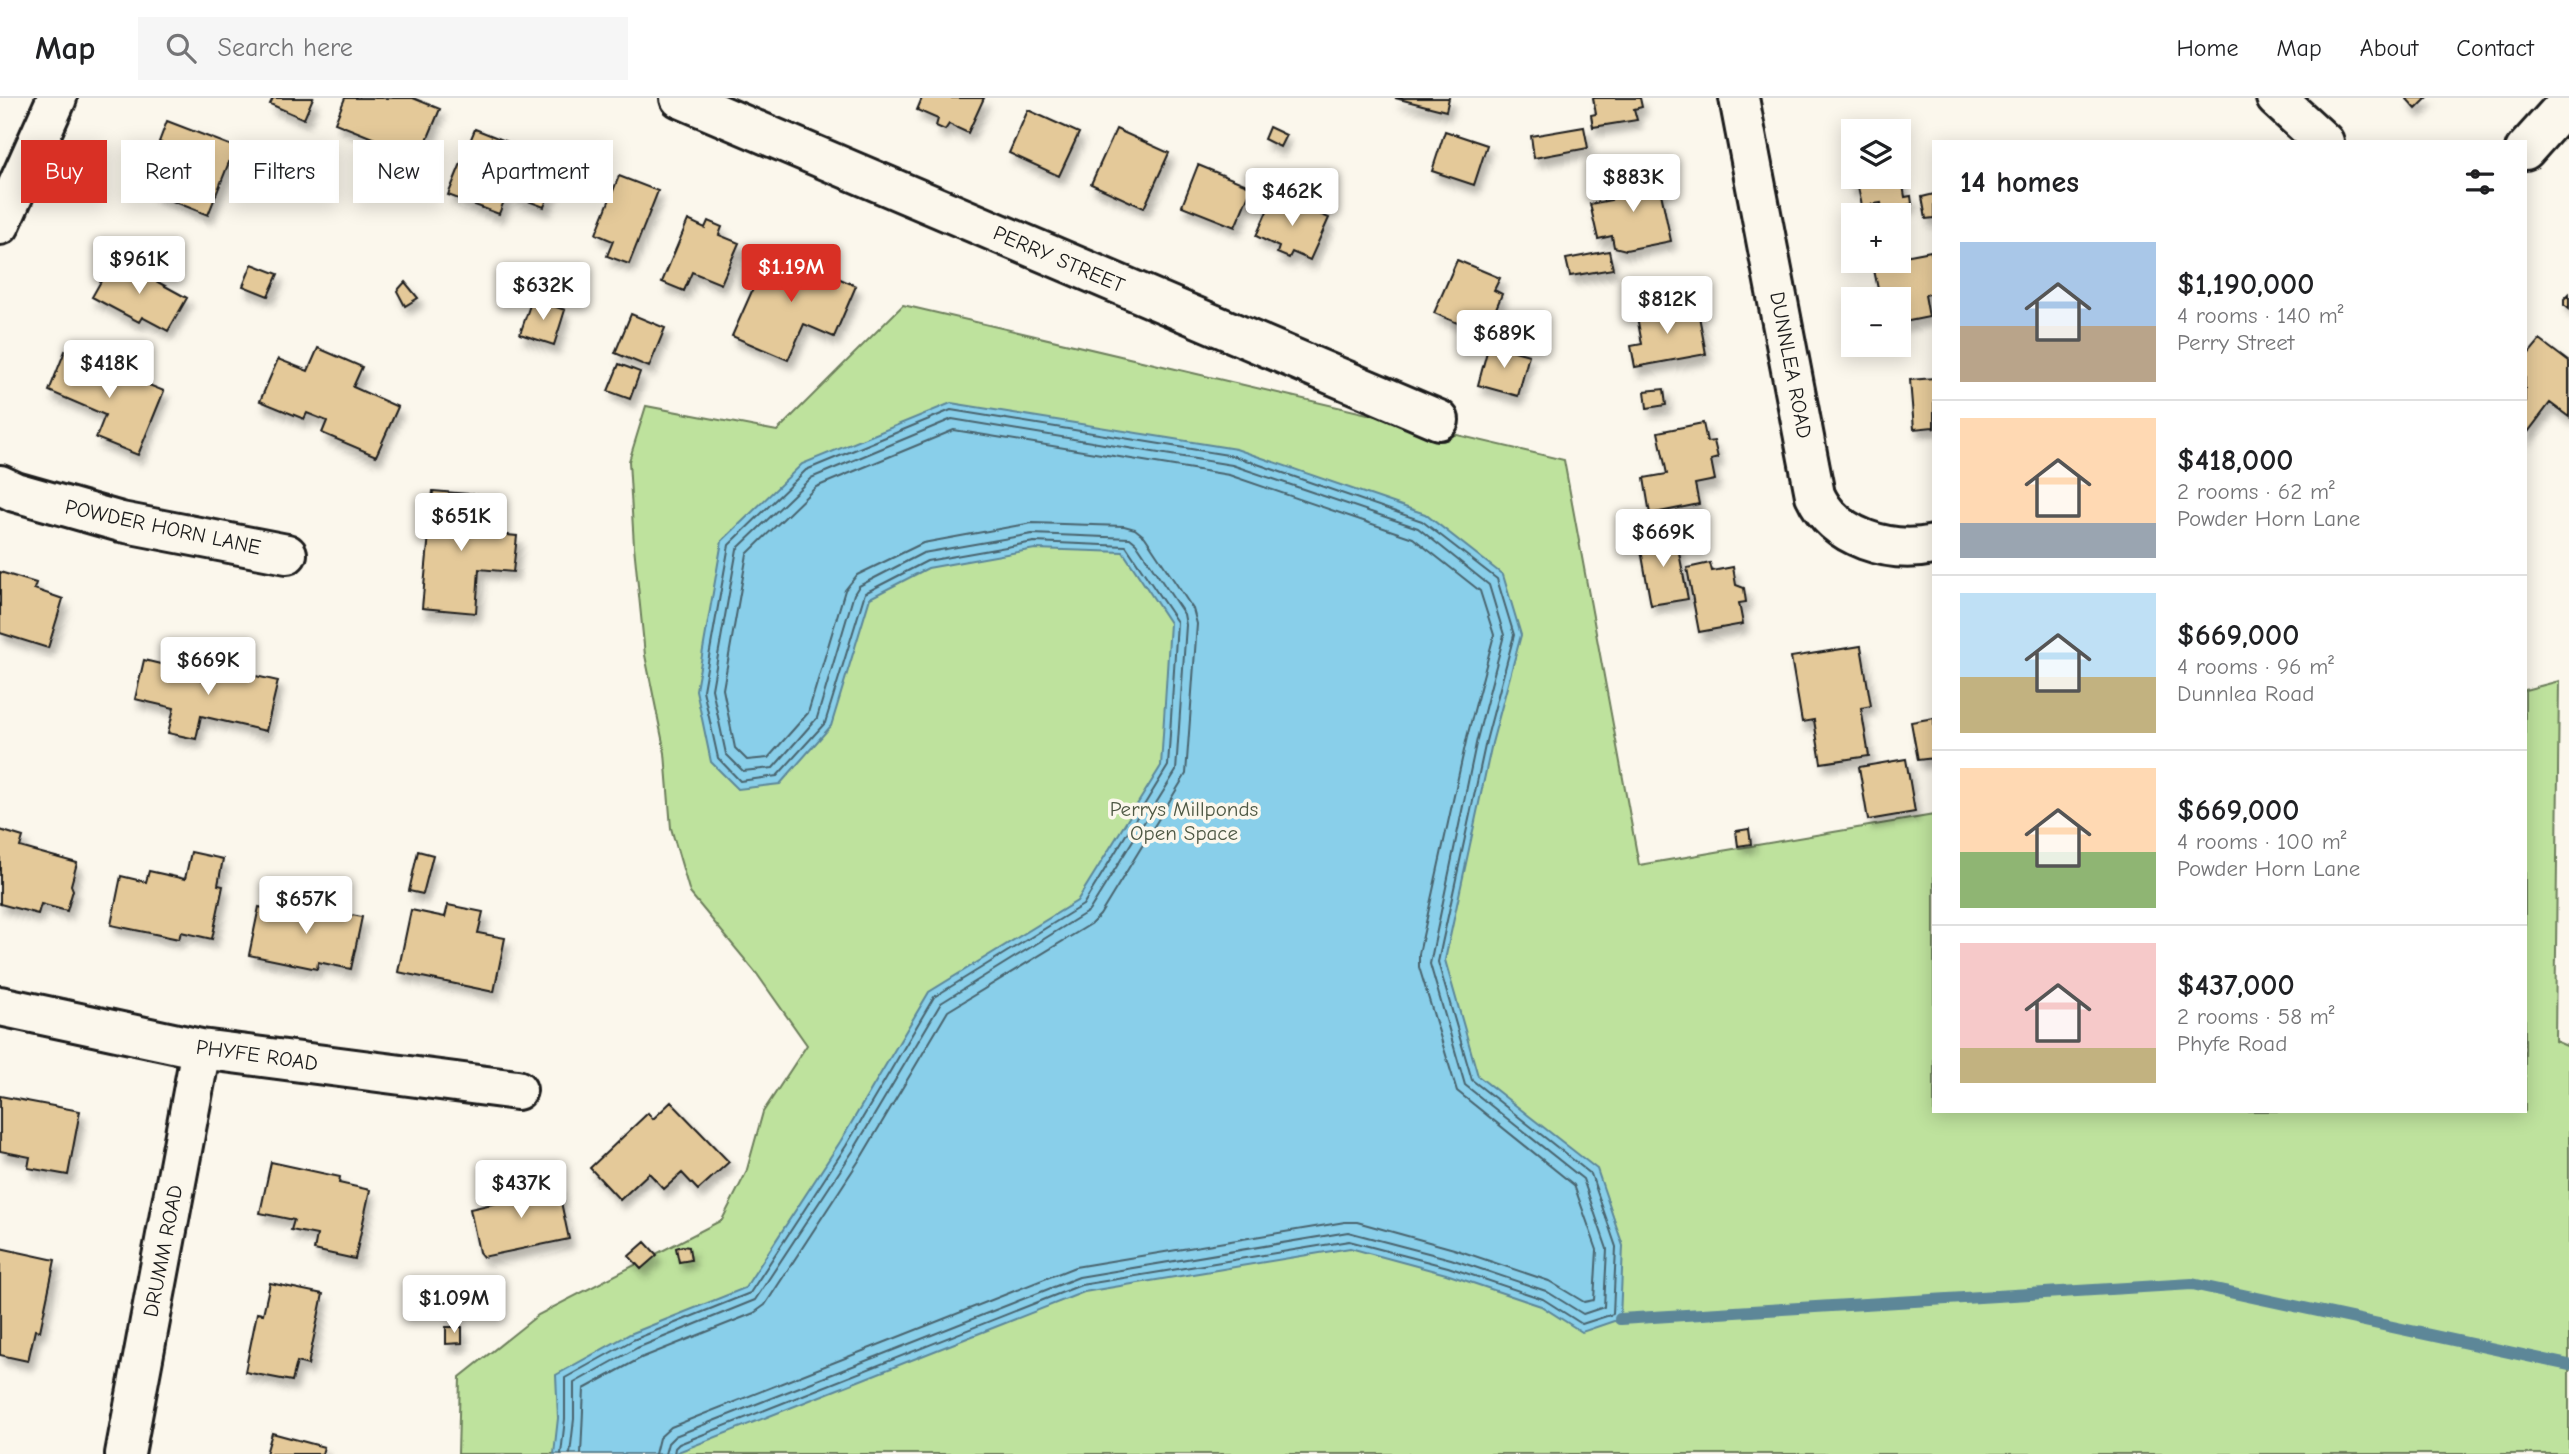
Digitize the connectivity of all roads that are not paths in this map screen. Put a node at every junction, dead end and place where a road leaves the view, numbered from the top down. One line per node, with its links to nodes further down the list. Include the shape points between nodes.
1 (57, 98): 8 (street)
2 (680, 98): 9 (street, PERRY STREET)
3 (1739, 98): 11 (street, DUNNLEA ROAD, via 1815,495 1837,524 1866,541 1892,547)
4 (2276, 98): 6 (street)
5 (2569, 101): 7 (street)
6 (2322, 140)
7 (2527, 148)
8 (0, 225)
9 (1439, 420)
10 (0, 485): 12 (street, POWDER HORN LANE, via 121,522)
11 (1932, 545)
12 (287, 554)
13 (0, 1006): 14 (street, PHYFE ROAD)
14 (201, 1049): 15 (street, PHYFE ROAD); 16 (street, DRUMM ROAD)
15 (517, 1090)
16 (125, 1454)

